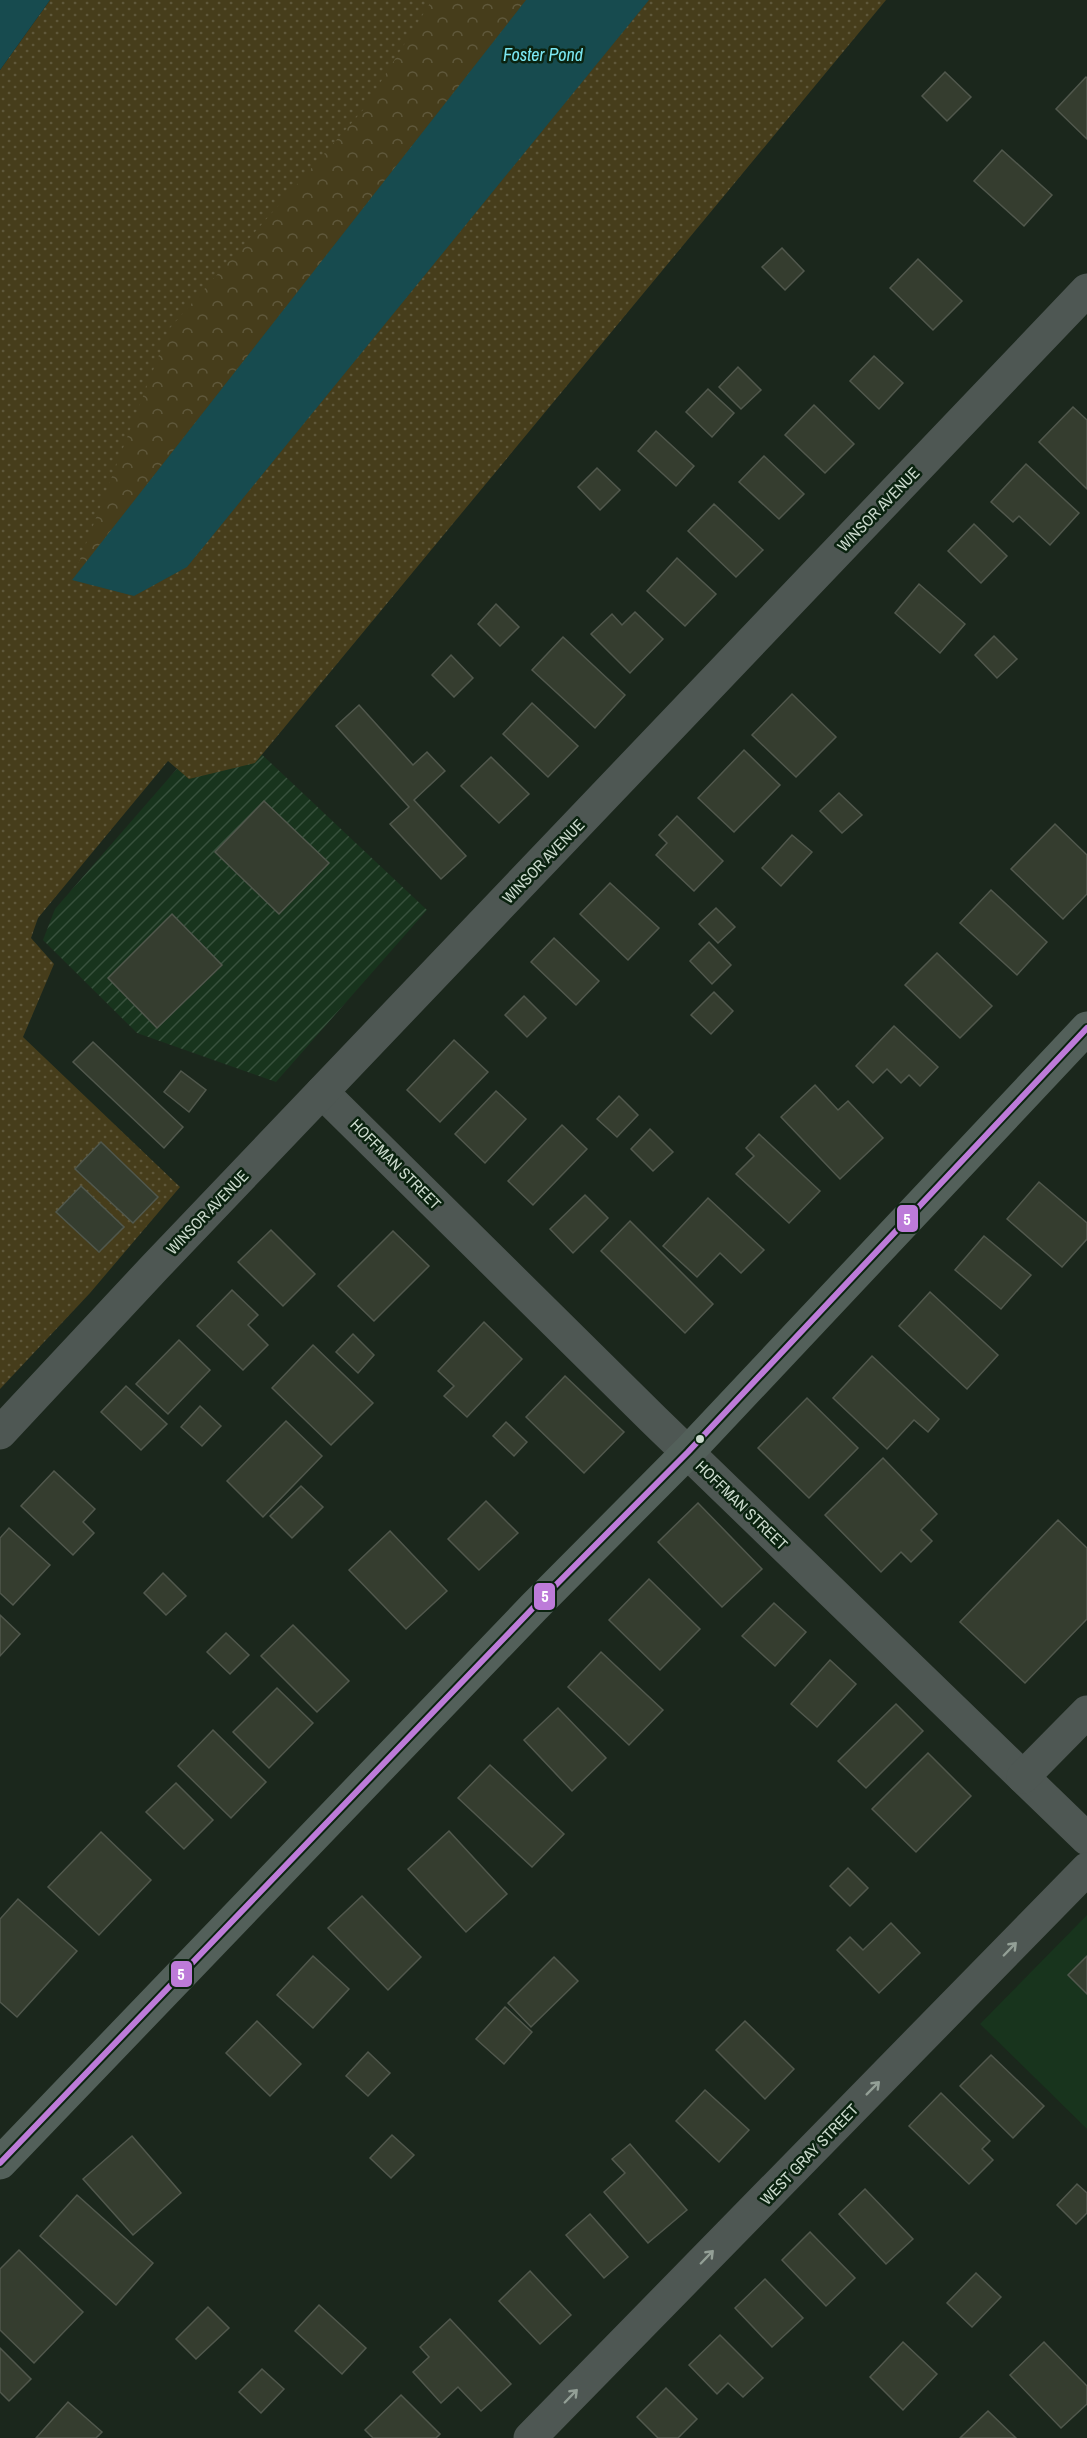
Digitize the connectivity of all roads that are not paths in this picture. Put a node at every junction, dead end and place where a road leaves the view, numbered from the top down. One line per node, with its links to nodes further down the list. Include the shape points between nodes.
1 (1087, 290): 3 (street, WINSOR AVENUE)
2 (1087, 1028): 5 (main road)
3 (322, 1092): 4 (street, WINSOR AVENUE); 5 (street, HOFFMAN STREET)
4 (0, 1433)
5 (688, 1452): 7 (street, HOFFMAN STREET); 10 (main road)
6 (1087, 1712): 7 (street)
7 (1023, 1777): 8 (street, HOFFMAN STREET)
8 (1087, 1839)
9 (1087, 1869): 11 (street, WEST GRAY STREET, one-way to 9)
10 (0, 2163)
11 (530, 2438)

